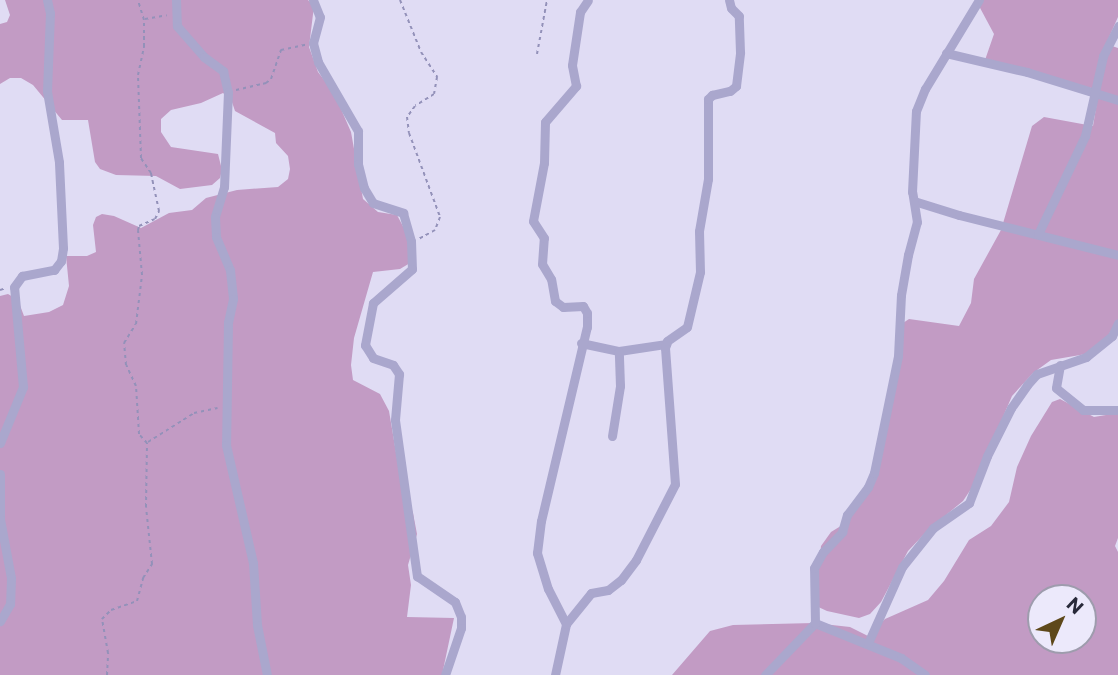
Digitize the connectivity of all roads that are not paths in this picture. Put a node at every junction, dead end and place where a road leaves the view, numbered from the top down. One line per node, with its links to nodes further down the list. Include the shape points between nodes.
1 (47, 0): 21 (street, via 47,91 59,162 63,248 54,270 22,276 14,286 23,387)
2 (176, 0): 28 (street, via 181,33 223,71 228,92 224,187 215,218 233,299 228,322 226,445 253,563 257,625)
3 (313, 0): 29 (street, via 320,17 313,43 318,62 358,131 364,188 373,203 402,213 411,241 412,269 373,303 365,345 373,358 393,365 399,374 395,420 417,576 455,602 461,617)
4 (588, 0): 15 (street, via 580,12 572,65 576,86 545,122 544,163 533,221 544,238 542,264 551,279 555,301 563,307 583,306 587,313)
5 (729, 0): 16 (street, via 739,16 736,86 708,99 708,179 699,231 700,272 687,327)
6 (979, 0): 8 (street)
7 (1118, 26): 9 (street, via 1103,56)
8 (946, 53): 9 (street); 11 (street, via 916,111)
9 (1095, 92): 10 (street); 12 (street, via 1085,135)
10 (1118, 100)
11 (914, 201): 12 (street); 25 (street, via 918,222 908,255 898,356 874,473 847,515 842,532 814,568)
12 (1038, 234): 13 (street)
13 (1118, 255)
14 (1118, 323): 18 (street, via 1112,336 1086,357)
15 (581, 343): 17 (street); 26 (street, via 537,553)
16 (666, 344): 17 (street); 26 (street, via 675,484 621,580 608,590 591,593)
17 (619, 351): 20 (street, via 620,386)
18 (1060, 365): 19 (street, via 1056,388 1083,410); 27 (street, via 1037,374 1016,400 969,503 933,528 902,567)
19 (1118, 410)
20 (612, 436)
21 (0, 443)
22 (0, 474): 23 (street)
23 (0, 519): 24 (street, via 11,578 10,604)
24 (0, 621)
25 (815, 623): 27 (street); 31 (street)
26 (566, 624): 30 (street)
27 (872, 644): 32 (street)
28 (268, 675)
29 (445, 675)
30 (555, 675)
31 (765, 675)
32 (925, 675)

